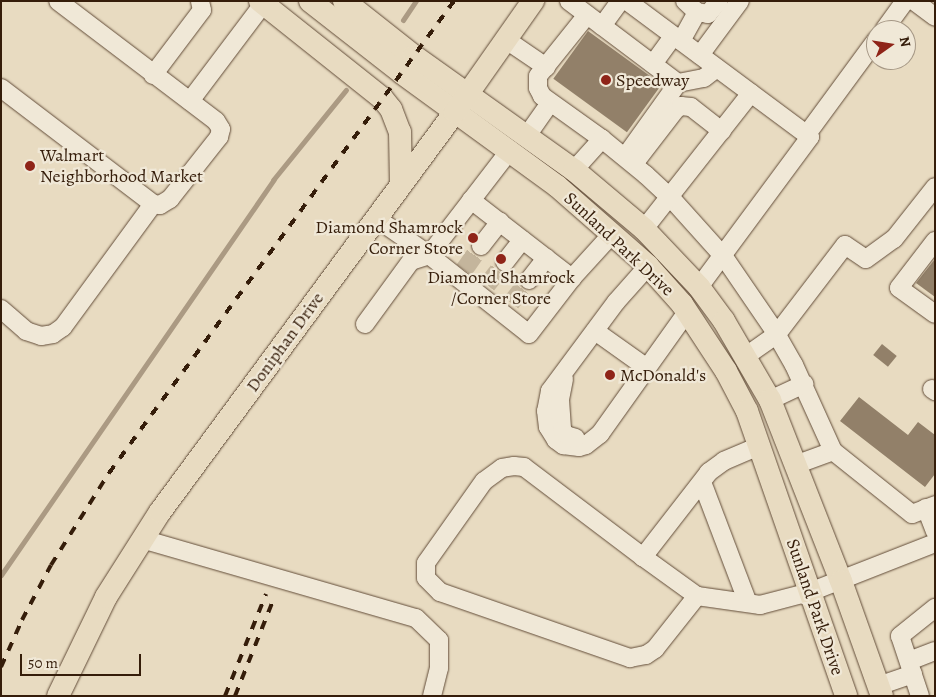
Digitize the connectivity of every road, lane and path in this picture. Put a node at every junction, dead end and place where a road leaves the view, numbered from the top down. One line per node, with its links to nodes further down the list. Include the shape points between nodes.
1 (58, 1): 26 (street)
2 (200, 1): 26 (street, via 202,10)
3 (310, 1): 33 (main road, Sunland Park Drive)
4 (344, 1): 29 (main road, Sunland Park Drive)
5 (533, 1): 19 (main road, Doniphan Drive)
6 (569, 1): 14 (street)
7 (620, 1): 18 (street)
8 (627, 1): 20 (street)
9 (740, 1): 17 (street)
10 (905, 1): 16 (street)
11 (914, 1): 15 (street)
12 (262, 3): 31 (street); 40 (main road, via 382,98 391,109 400,132)
13 (702, 7): 17 (street); 20 (street)
14 (587, 15): 18 (street); 24 (street)
15 (935, 17)
16 (891, 20)
17 (722, 25): 22 (street)
18 (602, 26): 23 (street)
19 (505, 39): 24 (street); 29 (main road, Doniphan Drive)
20 (677, 39): 22 (street); 23 (street)
21 (866, 54): 35 (street)
22 (700, 56): 25 (street)
23 (653, 64): 27 (street)
24 (546, 67): 32 (street, via 538,76 538,82 542,96)
25 (717, 68): 27 (street, via 704,78); 30 (street)
26 (153, 75): 31 (street)
27 (678, 83): 38 (street)
28 (1, 88): 44 (street)
29 (468, 93): 33 (main road, Doniphan Drive); 37 (main road, Sunland Park Drive)
30 (752, 93): 34 (street); 35 (street)
31 (190, 101): 44 (street, via 216,121 221,128 219,137 170,199 165,204)
32 (550, 103): 36 (street); 37 (street)
33 (455, 112): 37 (main road, Sunland Park Drive); 40 (main road, Doniphan Drive)
34 (722, 131): 38 (street, via 691,107 681,106); 42 (street)
35 (807, 134): 53 (street, via 810,137)
36 (602, 139): 38 (street); 39 (street)
37 (518, 144): 39 (main road, Sunland Park Drive); 43 (street); 48 (main road, Sunland Park Drive, via 557,186)
38 (629, 160): 42 (street)
39 (574, 170): 47 (main road, Sunland Park Drive)
40 (401, 185): 45 (main road, Doniphan Drive)
41 (935, 187): 65 (street, via 894,239 866,259 845,245)
42 (671, 198): 47 (street); 53 (street)
43 (471, 200): 46 (street); 52 (street)
44 (153, 204): 60 (street, via 63,327 53,334 41,336 26,331)
45 (376, 218): 52 (street); 76 (main road, Doniphan Drive)
46 (500, 222): 49 (street); 51 (street)
47 (644, 229): 59 (main road, Sunland Park Drive)
48 (612, 234): 56 (main road, Sunland Park Drive); 57 (street)
49 (522, 240): 54 (street); 55 (street)
50 (935, 241): 62 (street, via 899,288)
51 (481, 246)
52 (429, 255): 57 (street, via 461,273 507,308 529,334); 63 (street, via 411,261)
53 (724, 257): 59 (street); 65 (street)
54 (546, 258): 57 (street); 58 (street)
55 (505, 262)
56 (648, 266): 61 (main road, Sunland Park Drive); 64 (street)
57 (572, 278)
58 (529, 280)
59 (699, 287): 66 (main road, Sunland Park Drive)
60 (1, 309)
61 (688, 312): 67 (street); 70 (main road, Sunland Park Drive, via 726,371 747,411)
62 (935, 314)
63 (365, 324)
64 (595, 331): 67 (street); 67 (street, via 550,391 546,410 548,427 563,445 579,447 593,440 613,419)
65 (777, 334): 66 (street); 68 (street)
66 (746, 356): 69 (main road, Sunland Park Drive)
67 (647, 368)
68 (804, 384): 69 (street); 71 (street)
69 (770, 400): 72 (main road, Sunland Park Drive)
70 (759, 446): 73 (street, via 724,460); 80 (main road, Sunland Park Drive)
71 (833, 451): 72 (street); 74 (street, via 912,514)
72 (795, 464): 79 (main road, Sunland Park Drive)
73 (702, 482): 78 (street); 82 (street)
74 (931, 506): 75 (street)
75 (935, 531)
76 (142, 539): 87 (main road, Doniphan Drive, via 102,604); 88 (street, via 416,618 439,640 439,668)
77 (935, 543): 79 (street)
78 (643, 557): 81 (street); 81 (street, via 524,467 514,466 502,468 484,481 426,563 426,578 440,592 630,658 646,655 655,649)
79 (841, 581): 80 (street); 86 (main road, Sunland Park Drive)
80 (810, 592): 82 (street, via 760,605); 89 (main road, Sunland Park Drive)
81 (697, 596): 82 (street)
82 (748, 603)
83 (934, 612): 85 (street, via 900,636)
84 (935, 651): 85 (street)
85 (911, 668): 86 (street); 90 (street)
86 (880, 691)
87 (58, 696)
88 (432, 696)
89 (846, 696)
90 (920, 696)

